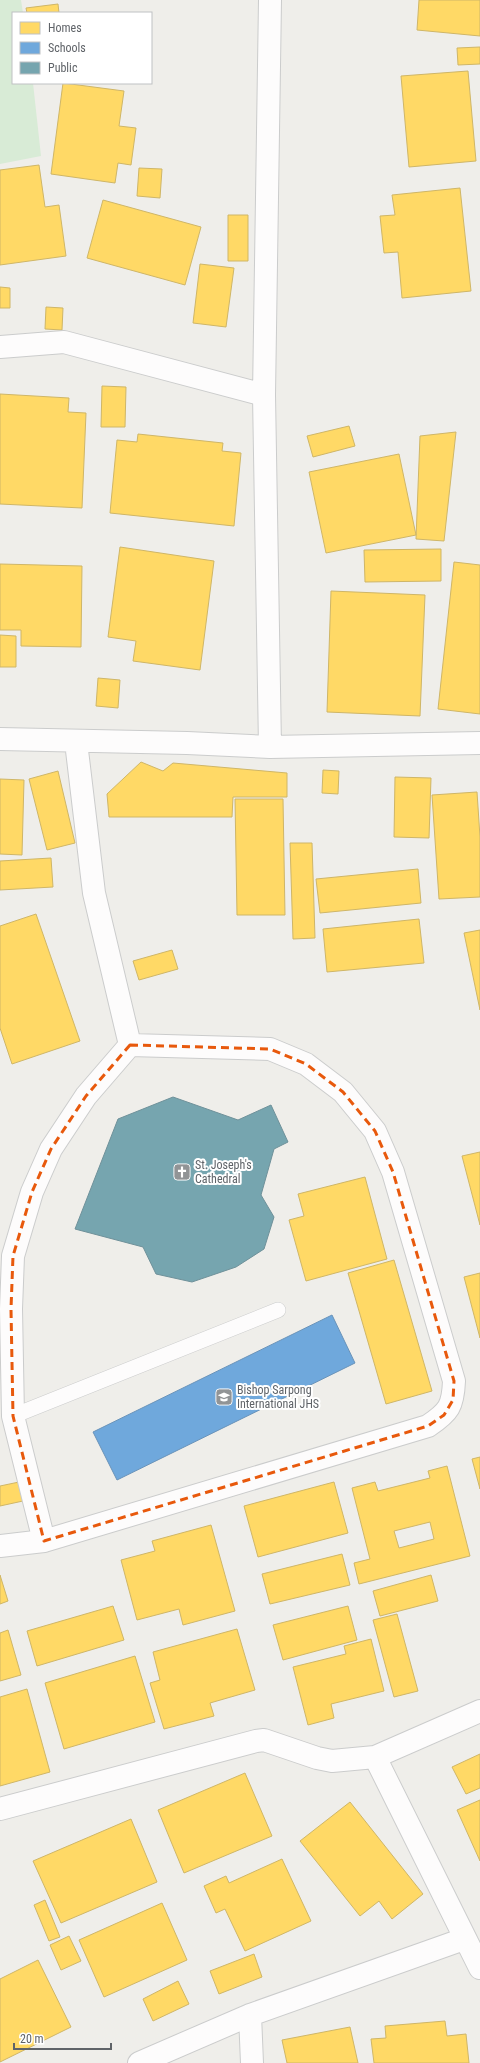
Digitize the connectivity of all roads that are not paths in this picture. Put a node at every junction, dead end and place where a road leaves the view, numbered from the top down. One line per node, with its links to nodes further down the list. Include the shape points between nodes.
1 (270, 0): 3 (street)
2 (0, 347): 3 (street, via 64,342)
3 (264, 395): 7 (street)
4 (0, 739): 5 (street)
5 (76, 742): 7 (street); 8 (street, via 94,893)
6 (480, 743): 7 (street)
7 (270, 747)
8 (130, 1045): 10 (street, via 86,1096 51,1149 32,1192 13,1256); 11 (street, via 270,1049 306,1064 343,1092 375,1131 393,1172 454,1381 453,1400 444,1415 428,1426)
9 (278, 1310): 10 (lane)
10 (13, 1416): 11 (street)
11 (44, 1541): 12 (street)
12 (0, 1546)
13 (480, 1711): 14 (street)
14 (375, 1757): 15 (street, via 332,1761 264,1740 256,1741); 16 (street)
15 (0, 1809)
16 (464, 1939): 17 (street); 18 (street)
17 (480, 1968)
18 (250, 2014): 19 (street); 20 (street)
19 (139, 2063)
20 (252, 2063)

